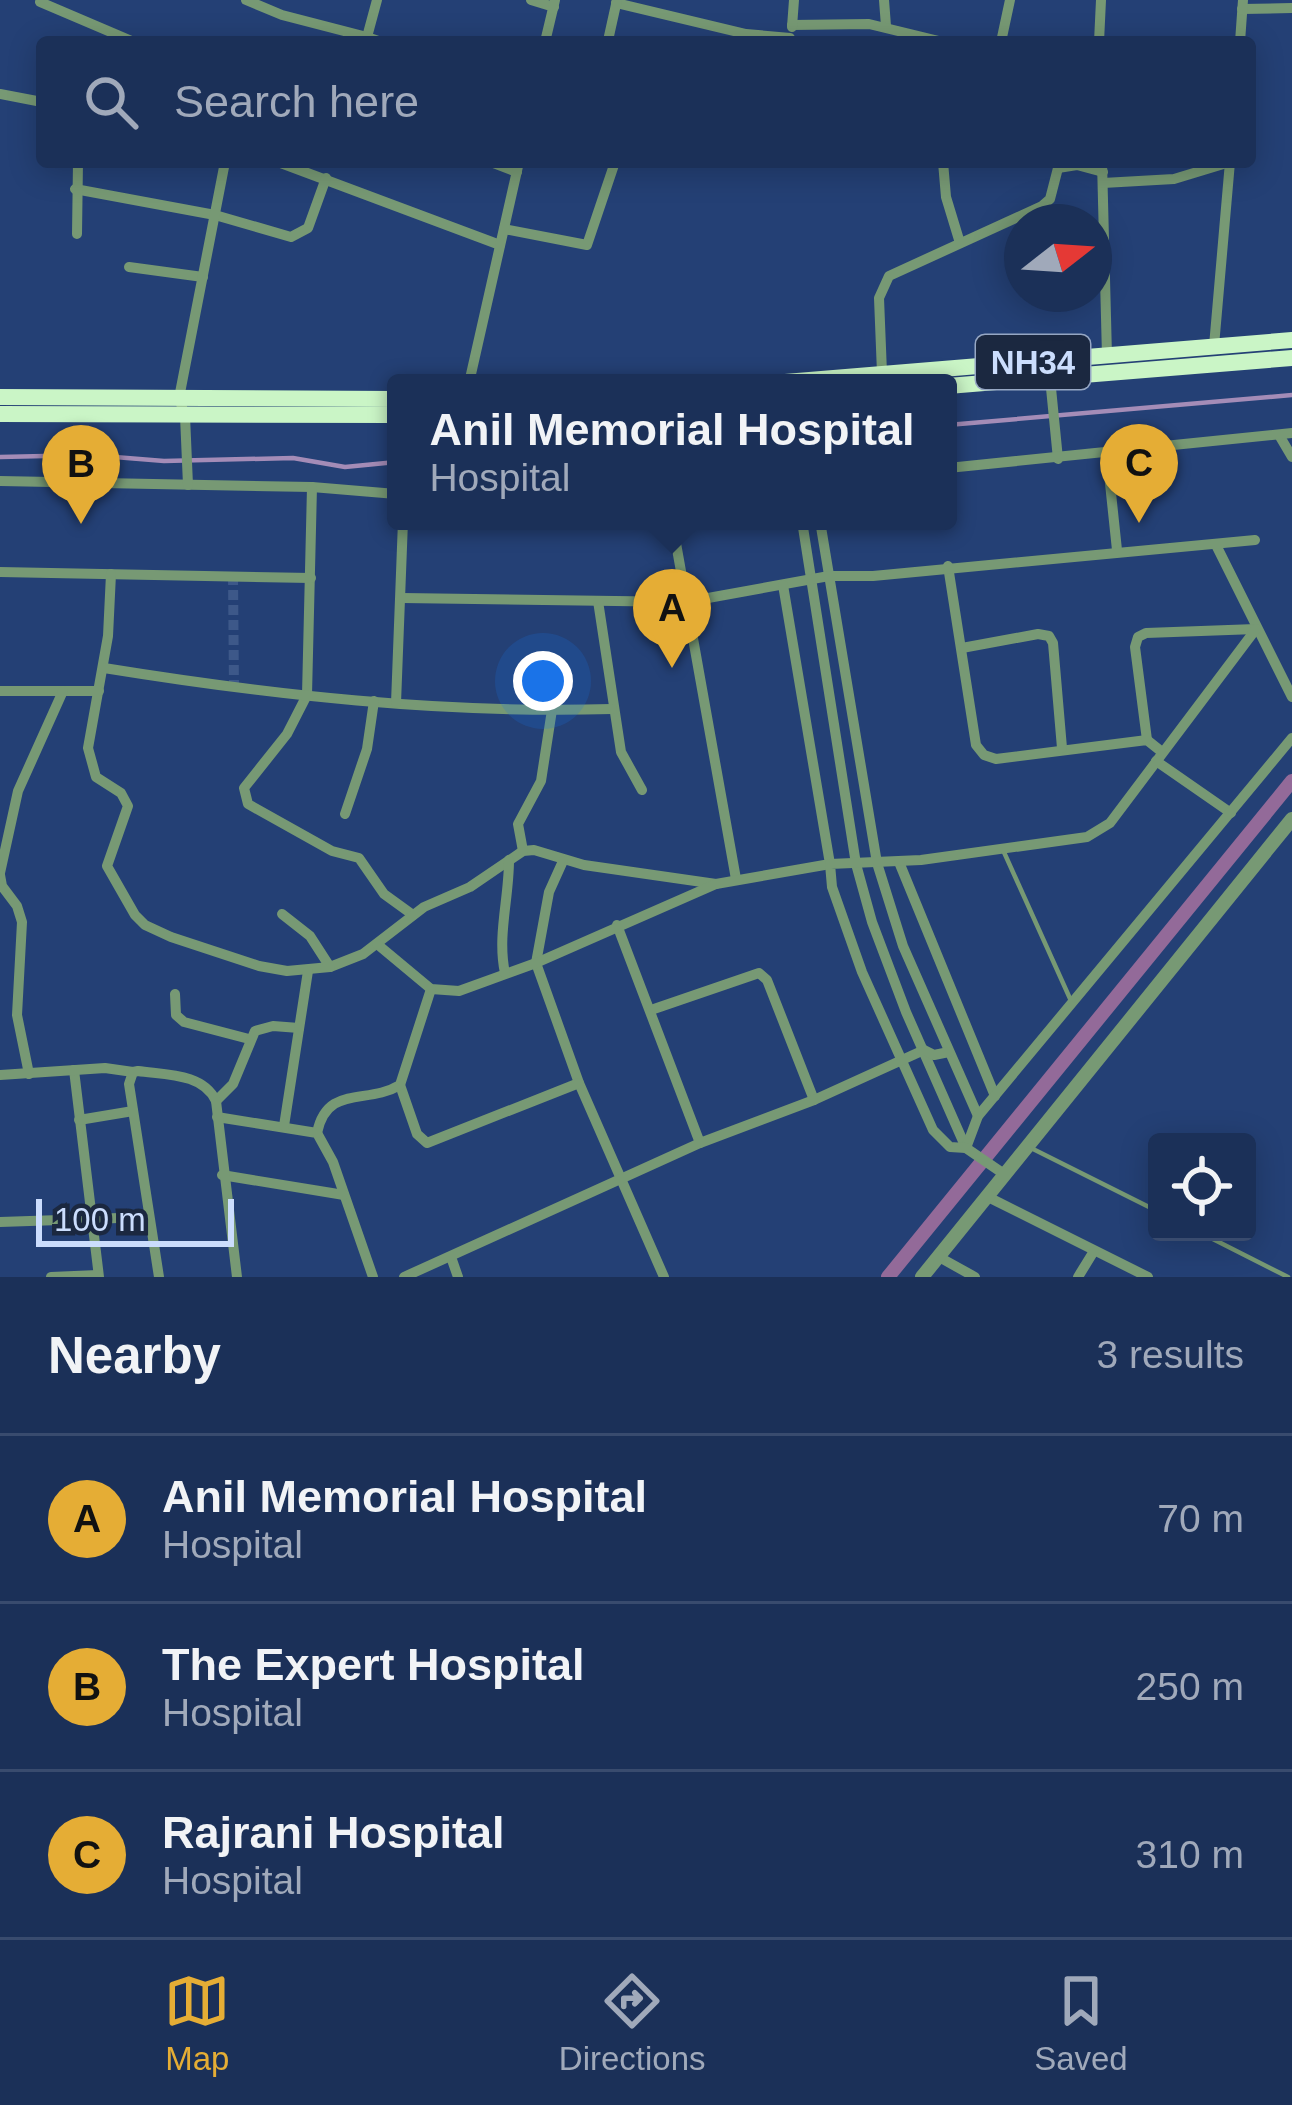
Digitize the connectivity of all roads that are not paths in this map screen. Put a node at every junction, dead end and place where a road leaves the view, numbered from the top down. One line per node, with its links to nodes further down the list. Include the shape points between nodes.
1 (246, 0): 17 (street)
2 (376, 0): 18 (street)
3 (531, 0): 10 (street)
4 (794, 0): 15 (street)
5 (884, 0): 13 (street)
6 (1010, 0): 22 (street)
7 (1101, 0): 23 (street)
8 (40, 2): 16 (street)
9 (616, 2): 14 (street); 20 (street)
10 (555, 3): 19 (street)
11 (1243, 5): 12 (street); 24 (street)
12 (1292, 8)
13 (886, 26): 15 (street); 21 (street)
14 (719, 35): 15 (street)
15 (791, 35)
16 (120, 36)
17 (356, 36)
18 (367, 36)
19 (547, 36)
20 (609, 36)
21 (922, 36)
22 (1002, 36)
23 (1099, 36)
24 (1240, 36)
25 (0, 94): 26 (street)
26 (36, 101)
27 (77, 168): 38 (street)
28 (224, 168): 39 (street)
29 (296, 168): 37 (street)
30 (518, 168): 40 (street)
31 (613, 168): 40 (street, via 587,245)
32 (944, 168): 42 (street)
33 (1058, 168): 42 (street, via 1042,206)
34 (1210, 168): 36 (street, via 1174,179)
35 (1229, 168): 47 (street)
36 (1103, 172): 48 (street)
37 (326, 178): 39 (street, via 298,237); 43 (street)
38 (75, 189): 39 (street); 41 (street)
39 (215, 215): 45 (street)
40 (505, 229): 43 (street)
41 (77, 234)
42 (960, 243): 50 (street, via 897,270 882,286)
43 (500, 245): 51 (street)
44 (129, 267): 45 (street)
45 (203, 277): 57 (street)
46 (1292, 340): 47 (highway, NH34)
47 (1214, 346): 48 (highway, NH34)
48 (1107, 356): 50 (highway, NH34)
49 (1292, 358): 53 (highway, NH34)
50 (882, 373): 52 (highway, NH34)
51 (471, 374)
52 (871, 374)
53 (1051, 378): 54 (highway, NH34); 63 (street)
54 (957, 385)
55 (0, 397): 57 (highway)
56 (387, 400): 57 (highway)
57 (182, 407): 58 (highway); 59 (highway); 66 (street)
58 (0, 414)
59 (387, 415)
60 (1286, 434): 61 (street); 62 (street)
61 (1107, 455): 63 (street); 75 (street)
62 (1292, 457)
63 (1058, 459): 64 (street)
64 (957, 467)
65 (0, 481): 66 (street)
66 (188, 485): 67 (street)
67 (312, 487): 68 (street); 80 (street)
68 (387, 493)
69 (403, 530): 83 (street)
70 (674, 530): 85 (street)
71 (803, 530): 81 (street)
72 (821, 530): 79 (street)
73 (1255, 540): 74 (street)
74 (1216, 544): 75 (street); 86 (street)
75 (1117, 550): 76 (street)
76 (948, 566): 79 (street); 87 (street)
77 (0, 572): 78 (street)
78 (111, 574): 80 (street); 88 (street)
79 (829, 576): 81 (street); 114 (street)
80 (311, 578): 92 (street)
81 (810, 580): 82 (street); 116 (street)
82 (784, 585): 85 (street); 115 (street)
83 (402, 598): 84 (street); 95 (street)
84 (598, 601): 85 (street); 96 (street)
85 (686, 602): 118 (street)
86 (1256, 629): 93 (street); 99 (street, via 1138,637); 101 (street)
87 (962, 648): 100 (street, via 984,755); 100 (street, via 1049,636)
88 (104, 668): 91 (street); 92 (street)
89 (0, 691): 90 (street)
90 (63, 691): 91 (street); 104 (street)
91 (100, 691): 126 (street, via 89,755 96,777 128,806 106,866 135,915 171,937 259,966)
92 (308, 694): 94 (street); 121 (street, via 244,788 245,800 359,858 384,894)
93 (1292, 697)
94 (374, 700): 95 (street); 106 (street)
95 (396, 703): 97 (street)
96 (612, 709): 97 (street); 102 (street, via 626,767)
97 (552, 710): 110 (street, via 541,781 518,824)
98 (1292, 738): 105 (street)
99 (1148, 740): 100 (street); 101 (street)
100 (1062, 748)
101 (1159, 757): 105 (street); 109 (street, via 1110,823 1087,837)
102 (642, 790)
103 (0, 791): 104 (street)
104 (18, 791): 108 (street)
105 (1231, 813): 130 (street)
106 (345, 814)
107 (1292, 819): 155 (street)
108 (5, 838): 117 (street)
109 (1003, 850): 113 (street); 130 (lane)
110 (523, 851): 111 (street); 112 (street)
111 (508, 860): 121 (street); 127 (street)
112 (563, 861): 119 (street); 124 (street)
113 (899, 862): 114 (street); 145 (street)
114 (877, 863): 116 (street); 137 (street)
115 (830, 864): 116 (street); 118 (street); 138 (street, via 839,908)
116 (856, 864): 136 (street)
117 (0, 874): 132 (street, via 22,922)
118 (736, 879): 119 (street)
119 (716, 884): 122 (street)
120 (282, 914): 125 (street, via 310,935)
121 (413, 915): 123 (street)
122 (617, 925): 124 (street); 131 (street)
123 (377, 944): 125 (street); 128 (street)
124 (536, 963): 127 (street); 143 (street)
125 (330, 967): 126 (street)
126 (308, 971): 134 (street)
127 (506, 973): 128 (street, via 458,991)
128 (431, 989): 144 (street)
129 (175, 994): 135 (street, via 184,1022)
130 (1072, 1004): 145 (street)
131 (650, 1010): 146 (street, via 759,973); 154 (street)
132 (17, 1015): 133 (street); 141 (street)
133 (0, 1016)
134 (299, 1028): 135 (street, via 263,1027); 152 (street)
135 (249, 1040): 147 (street, via 233,1084)
136 (924, 1050): 137 (street); 138 (street); 156 (street)
137 (950, 1052): 149 (street)
138 (899, 1061): 146 (street); 156 (street, via 938,1137)
139 (74, 1070): 140 (street); 141 (street); 151 (street)
140 (133, 1072): 147 (street, via 201,1081); 148 (street)
141 (29, 1073): 142 (street)
142 (0, 1075)
143 (579, 1083): 144 (street, via 427,1143); 159 (street)
144 (400, 1085): 153 (street, via 335,1102)
145 (995, 1096): 149 (street)
146 (814, 1100): 154 (street)
147 (216, 1101): 150 (street)
148 (133, 1112): 151 (street); 163 (street)
149 (979, 1116): 156 (street)
150 (217, 1117): 152 (street); 158 (street)
151 (79, 1120): 164 (street)
152 (284, 1126): 153 (street)
153 (317, 1133): 160 (street)
154 (700, 1143): 159 (street)
155 (1026, 1145): 157 (street); 162 (lane)
156 (970, 1150): 157 (street)
157 (1000, 1171): 161 (street)
158 (222, 1175): 160 (street); 174 (street)
159 (619, 1180): 168 (street); 178 (street)
160 (344, 1195): 175 (street)
161 (988, 1197): 167 (street); 169 (street)
162 (1148, 1206)
163 (149, 1217): 164 (street); 173 (street)
164 (92, 1219): 165 (street); 171 (street)
165 (0, 1222)
166 (1216, 1241): 184 (lane)
167 (1094, 1251): 170 (street); 181 (street)
168 (451, 1257): 176 (street); 177 (street)
169 (939, 1257): 179 (street); 180 (street)
170 (1123, 1265): 182 (street); 183 (street)
171 (99, 1276): 172 (street)
172 (51, 1277)
173 (159, 1277)
174 (237, 1277)
175 (373, 1277)
176 (404, 1277)
177 (458, 1277)
178 (664, 1277)
179 (922, 1277)
180 (975, 1277)
181 (1078, 1277)
182 (1116, 1277)
183 (1148, 1277)
184 (1288, 1277)

